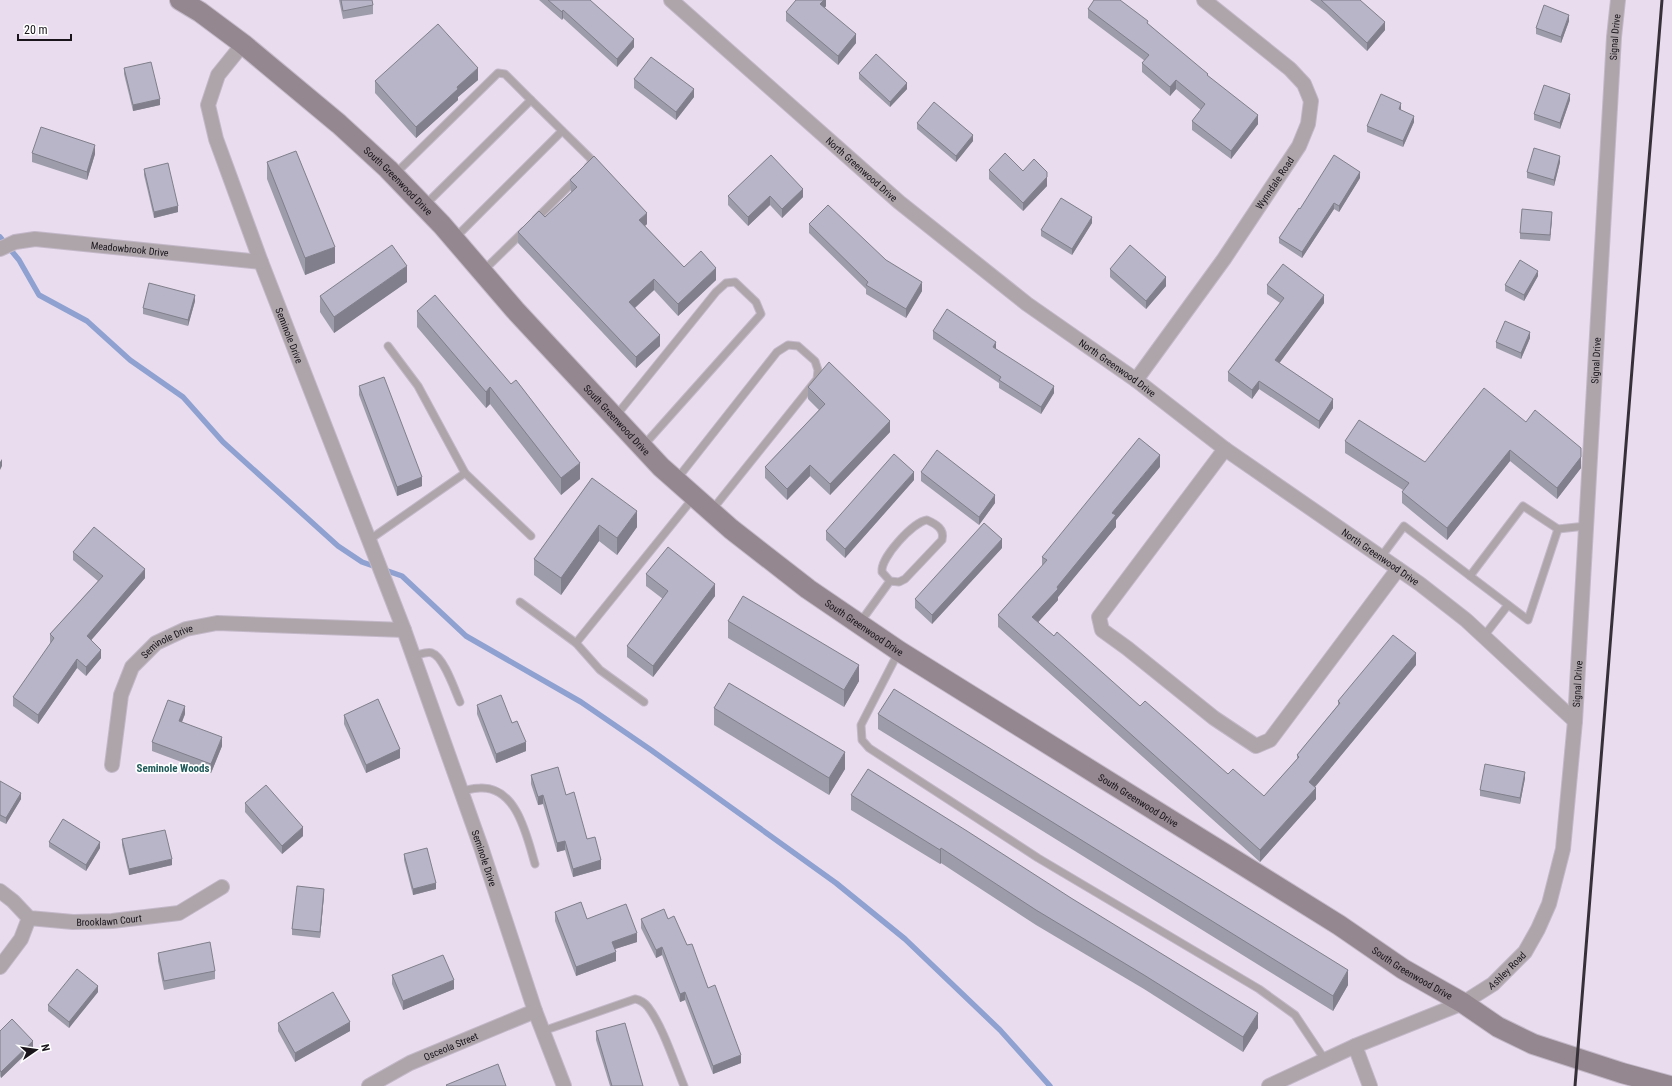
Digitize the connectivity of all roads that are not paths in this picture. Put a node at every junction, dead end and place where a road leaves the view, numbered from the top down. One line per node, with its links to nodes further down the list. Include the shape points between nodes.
1 (180, 0): 5 (street, South Greenwood Drive)
2 (671, 0): 15 (street, North Greenwood Drive, via 899,202 1027,304)
3 (1204, 0): 15 (street, Wynndale Road, via 1290,68 1304,84 1311,101 1308,124 1299,146 1224,259)
4 (1618, 0): 23 (street, Signal Drive)
5 (243, 44): 8 (street, South Greenwood Drive, via 339,124); 12 (street, Seminole Drive, via 218,75 208,105 225,166)
6 (531, 100): 7 (lane); 8 (lane, via 505,74 498,73); 9 (lane)
7 (562, 130): 10 (lane); 13 (lane, via 584,151 592,163)
8 (394, 175): 9 (street, South Greenwood Drive)
9 (424, 206): 10 (street, South Greenwood Drive)
10 (454, 239): 13 (street, South Greenwood Drive)
11 (0, 250): 12 (street, Meadowbrook Drive, via 15,242 35,239)
12 (261, 262): 26 (street, Seminole Drive)
13 (482, 272): 16 (street, South Greenwood Drive)
14 (388, 346): 19 (lane, via 418,386)
15 (1136, 380): 18 (street, North Greenwood Drive)
16 (614, 418): 17 (street, South Greenwood Drive); 17 (lane, via 726,283 735,282 756,302 761,314)
17 (642, 447): 20 (street, South Greenwood Drive)
18 (1225, 449): 27 (street, North Greenwood Drive); 28 (street, via 1099,617 1102,630 1214,718 1256,746 1270,740)
19 (465, 473): 25 (lane); 26 (lane)
20 (676, 480): 21 (street, South Greenwood Drive); 22 (lane, via 777,352 788,345 798,346 814,361 818,370 817,379)
21 (694, 497): 22 (street, South Greenwood Drive); 36 (lane)
22 (711, 512): 33 (street, South Greenwood Drive, via 808,589)
23 (1586, 526): 24 (lane); 41 (street, Signal Drive)
24 (1558, 528): 29 (lane, via 1523,506); 32 (lane, via 1528,620)
25 (530, 536)
26 (369, 540): 34 (street, Seminole Drive)
27 (1381, 557): 28 (street, North Greenwood Drive); 29 (lane, via 1404,526)
28 (1398, 569): 35 (street, North Greenwood Drive)
29 (1470, 576): 32 (lane)
30 (890, 581): 30 (lane, via 899,582 905,579 942,540 942,531 937,525 927,520 912,527 883,562 882,572); 33 (lane)
31 (520, 602): 36 (lane)
32 (1508, 604): 35 (lane)
33 (859, 624): 37 (street, South Greenwood Drive)
34 (404, 630): 38 (street, Seminole Drive); 42 (street, Seminole Drive, via 217,623 186,629 156,643 132,667 121,695)
35 (1484, 636): 41 (street, North Greenwood Drive)
36 (576, 644): 40 (lane, via 600,670)
37 (899, 651): 49 (street, South Greenwood Drive, via 1339,925 1403,969); 53 (lane, via 860,725 862,740 870,748 1038,858 1265,993 1295,1014)
38 (413, 656): 39 (lane, via 430,652 435,654 446,668); 43 (street, Seminole Drive)
39 (460, 702)
40 (644, 702)
41 (1575, 721): 49 (street, Ashley Road, via 1563,849 1549,904 1525,952 1493,984)
42 (112, 765)
43 (462, 791): 44 (lane, via 491,789 512,804 525,832); 50 (street, Seminole Drive)
44 (535, 864)
45 (222, 887): 47 (street, Brooklawn Court, via 179,913 112,921 73,922)
46 (0, 890): 47 (street)
47 (29, 918): 48 (street, via 20,939)
48 (0, 967)
49 (1463, 1003): 52 (street, Ashley Road); 59 (street, South Greenwood Drive, via 1498,1027 1534,1044)
50 (535, 1011): 51 (street, Seminole Drive); 54 (street, Osceola Street, via 410,1063)
51 (543, 1031): 55 (street, Seminole Drive); 56 (lane, via 635,999 641,1000 648,1007 661,1032)
52 (1355, 1046): 53 (street, Ashley Road); 58 (street)
53 (1325, 1060): 57 (street, Ashley Road)
54 (369, 1086)
55 (564, 1086)
56 (684, 1086)
57 (1269, 1086)
58 (1370, 1086)
59 (1670, 1086)

